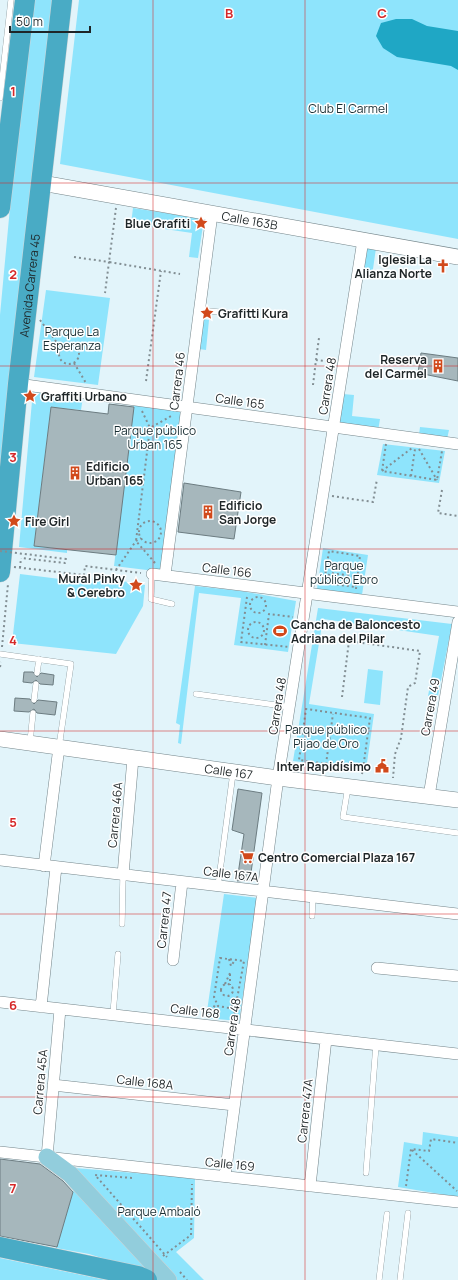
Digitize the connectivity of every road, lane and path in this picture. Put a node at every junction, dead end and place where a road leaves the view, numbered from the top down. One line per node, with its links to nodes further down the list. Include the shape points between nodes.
1 (62, 0): 4 (highway, Avenida Carrera 45)
2 (21, 1): 3 (lane); 6 (highway)
3 (0, 98)
4 (42, 183): 5 (street, Calle 163B); 24 (highway, Avenida Carrera 45)
5 (118, 197): 7 (street, Calle 163B); 11 (path)
6 (0, 208)
7 (212, 214): 8 (street, Calle 163B); 15 (street, Carrera 46)
8 (363, 240): 10 (street, Calle 163B); 22 (street, Carrera 48)
9 (74, 257): 11 (path)
10 (458, 257)
11 (109, 262): 12 (path); 14 (path)
12 (161, 271): 13 (path); 23 (path)
13 (180, 274)
14 (105, 293)
15 (199, 310): 16 (lane); 28 (street, Carrera 46)
16 (239, 314)
17 (36, 316): 19 (path)
18 (319, 338): 20 (path)
19 (61, 348): 21 (path, via 59,352 62,361); 21 (path, via 69,344 77,347 80,356)
20 (316, 360): 22 (path); 25 (path)
21 (74, 363): 26 (path)
22 (344, 364): 29 (street, Carrera 48)
23 (146, 381)
24 (18, 384): 26 (street, Calle 165); 44 (highway, Avenida Carrera 45)
25 (313, 385)
26 (93, 394): 27 (street, Calle 165)
27 (138, 401): 28 (street, Calle 165); 30 (path)
28 (186, 407): 29 (street, Calle 165); 30 (path); 48 (street, Carrera 46)
29 (334, 427): 32 (street, Calle 165); 40 (street, Carrera 48)
30 (150, 428): 43 (path)
31 (387, 441): 35 (path)
32 (458, 444)
33 (416, 445): 35 (path); 36 (path); 38 (path)
34 (442, 448): 38 (path)
35 (382, 471): 36 (path)
36 (411, 476): 38 (path)
37 (377, 479): 40 (path, via 373,502)
38 (437, 480)
39 (442, 490): 41 (path, via 438,513)
40 (323, 494): 52 (street, Carrera 48)
41 (458, 516)
42 (141, 538): 42 (path, via 150,543 156,541 161,533 160,527 155,522 145,523 140,528); 43 (path)
43 (136, 540): 46 (path); 48 (path)
44 (0, 563): 45 (path); 45 (path, bridge, via 66,559 65,563 22,558)
45 (20, 568): 46 (path, via 84,575 85,566)
46 (116, 570): 47 (path)
47 (152, 574): 48 (street, Calle 166); 53 (lane, via 151,599)
48 (165, 575): 52 (street, Calle 166)
49 (324, 583): 50 (path); 50 (path, via 330,573 353,576); 50 (path, via 329,551 360,556)
50 (356, 587)
51 (248, 589): 61 (path, via 241,642)
52 (308, 592): 55 (street, Calle 166); 70 (street, Carrera 48)
53 (172, 604)
54 (266, 609): 54 (path, via 266,604 261,598 252,600 251,608 254,612 259,613); 56 (path)
55 (458, 612)
56 (269, 614): 57 (path); 58 (path)
57 (297, 618)
58 (268, 622): 60 (path); 61 (path)
59 (458, 622): 84 (street, Carrera 49)
60 (261, 624): 60 (path, via 254,622 250,625 248,630 251,636 261,636 264,631)
61 (265, 645): 62 (path)
62 (293, 648)
63 (0, 654): 64 (lane)
64 (39, 659): 65 (lane); 75 (lane, via 71,664)
65 (37, 673)
66 (36, 684): 69 (lane)
67 (196, 694): 70 (lane)
68 (342, 697): 82 (path, via 349,641 420,651 415,683 408,688)
69 (34, 700)
70 (290, 707): 81 (street, Carrera 48)
71 (33, 713): 74 (lane)
72 (333, 713): 77 (path); 77 (path, via 306,709 299,760); 78 (path, via 370,718)
73 (0, 739): 74 (street, Calle 167)
74 (30, 743): 75 (street, Calle 167)
75 (59, 747): 76 (street, Calle 167); 88 (street)
76 (133, 758): 79 (street, Calle 167); 90 (street, Carrera 46A)
77 (326, 764): 78 (path)
78 (363, 769): 80 (path)
79 (233, 772): 81 (street, Calle 167); 92 (lane)
80 (362, 774)
81 (278, 778): 83 (street, Calle 167); 93 (street, Carrera 48)
82 (393, 778)
83 (348, 786): 84 (street, Calle 167); 86 (lane, via 344,817)
84 (429, 796): 85 (street, Calle 167)
85 (458, 800)
86 (458, 833)
87 (0, 860): 88 (street, Calle 167A)
88 (44, 866): 89 (street, Calle 167A)
89 (56, 867): 90 (street, Calle 167A); 115 (street)
90 (123, 875): 91 (street, Calle 167A); 97 (lane)
91 (182, 882): 92 (street, Calle 167A); 100 (street, Carrera 47)
92 (218, 886): 93 (street, Calle 167A)
93 (263, 891): 94 (street, Calle 167A); 118 (street, Carrera 48)
94 (313, 897): 95 (street, Calle 167A); 96 (lane)
95 (458, 914)
96 (312, 916)
97 (122, 924)
98 (118, 954): 117 (lane)
99 (229, 959): 101 (path); 101 (path, via 231,966); 104 (path, via 220,958)
100 (173, 960)
101 (234, 960): 107 (path, via 244,961)
102 (377, 968): 103 (street)
103 (458, 976)
104 (216, 982): 108 (path); 112 (path)
105 (225, 984): 106 (path); 106 (path, via 230,973); 108 (path)
106 (230, 985): 109 (path)
107 (240, 986): 109 (path); 113 (path)
108 (221, 987): 110 (path)
109 (233, 989): 111 (path)
110 (220, 992): 111 (path, via 229,996); 112 (path)
111 (233, 993): 113 (path)
112 (214, 997): 113 (path, via 218,1006 225,1009 232,1007)
113 (238, 999)
114 (0, 1002): 115 (street, Calle 168)
115 (41, 1007): 116 (street, Calle 168)
116 (60, 1009): 117 (street, Calle 168); 122 (street, Carrera 45A)
117 (113, 1014): 118 (street, Calle 168)
118 (245, 1030): 119 (street, Calle 168); 123 (street, Carrera 48)
119 (326, 1039): 120 (street, Calle 168); 132 (street, Carrera 47A)
120 (376, 1045): 121 (street, Calle 168); 128 (lane)
121 (458, 1054)
122 (53, 1085): 123 (street, Calle 168A); 127 (street, Carrera 45A)
123 (234, 1105): 129 (street, Carrera 48)
124 (458, 1143): 125 (path, via 431,1139 429,1151)
125 (411, 1149): 133 (path, via 405,1188); 134 (path)
126 (0, 1152): 127 (street, Calle 169)
127 (47, 1157): 129 (street, Calle 169); 141 (main road, via 70,1174)
128 (366, 1173)
129 (225, 1176): 132 (street, Calle 169)
130 (132, 1178): 139 (path, via 95,1175)
131 (185, 1184): 139 (path, via 192,1184 191,1235)
132 (310, 1186): 135 (street, Calle 169)
133 (413, 1189)
134 (458, 1192)
135 (458, 1202)
136 (408, 1212): 145 (lane)
137 (387, 1214): 144 (lane)
138 (0, 1247): 142 (highway)
139 (165, 1254): 140 (path)
140 (169, 1260)
141 (173, 1275): 143 (path)
142 (147, 1280)
143 (187, 1280)
144 (379, 1280)
145 (400, 1280)

